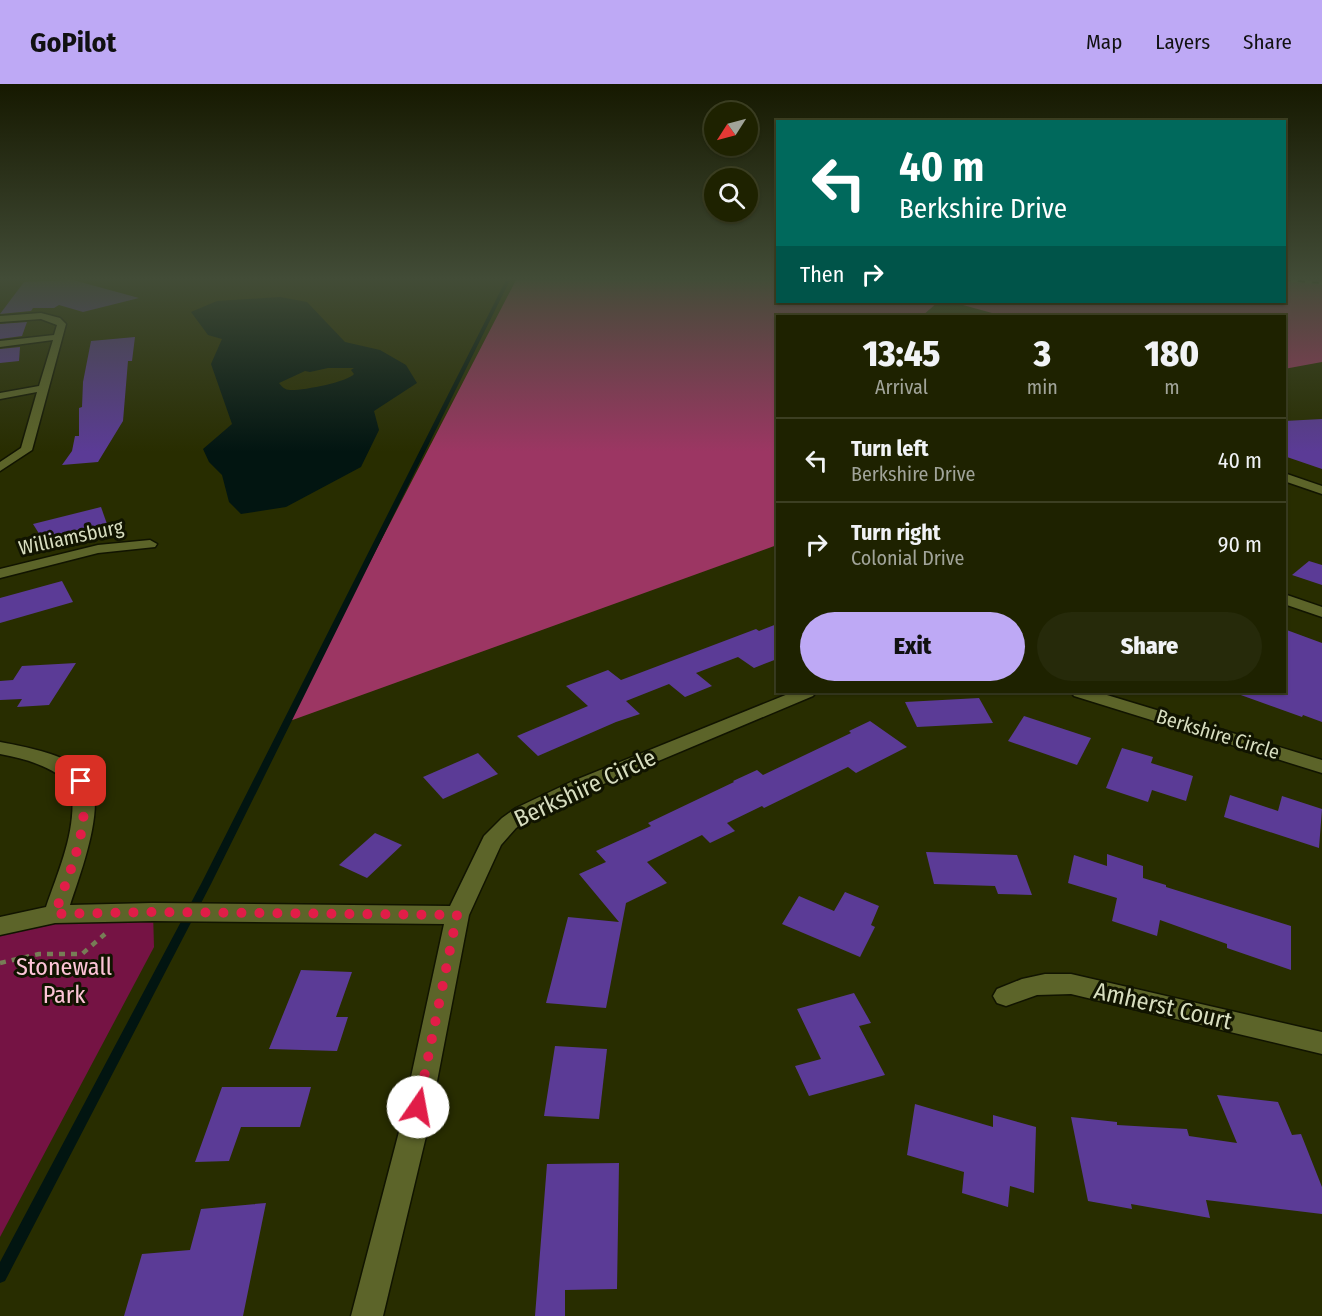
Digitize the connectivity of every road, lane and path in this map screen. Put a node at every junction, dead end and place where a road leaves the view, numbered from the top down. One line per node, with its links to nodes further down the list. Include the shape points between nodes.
1 (54, 337): 3 (street)
2 (58, 337): 4 (street)
3 (0, 344)
4 (43, 388): 5 (street); 6 (street, via 26,450)
5 (0, 396)
6 (0, 467)
7 (1286, 478): 8 (street)
8 (1322, 490)
9 (150, 544): 10 (street, Williamsburg, via 98,549)
10 (0, 574)
11 (1286, 600): 12 (street)
12 (1322, 612)
13 (805, 693): 18 (street, Berkshire Circle, via 523,813 492,841)
14 (1083, 693): 16 (street, Berkshire Circle)
15 (0, 748): 17 (street, via 44,757 81,781 84,816)
16 (1322, 767)
17 (55, 914): 18 (street); 19 (street)
18 (457, 915): 24 (street, Berkshire Circle, via 414,1128)
19 (0, 926)
20 (107, 932): 21 (path, via 82,954 39,954)
21 (0, 963)
22 (1006, 996): 23 (street, Amherst Court, via 1019,988 1043,983 1071,984)
23 (1322, 1043)
24 (367, 1316)

